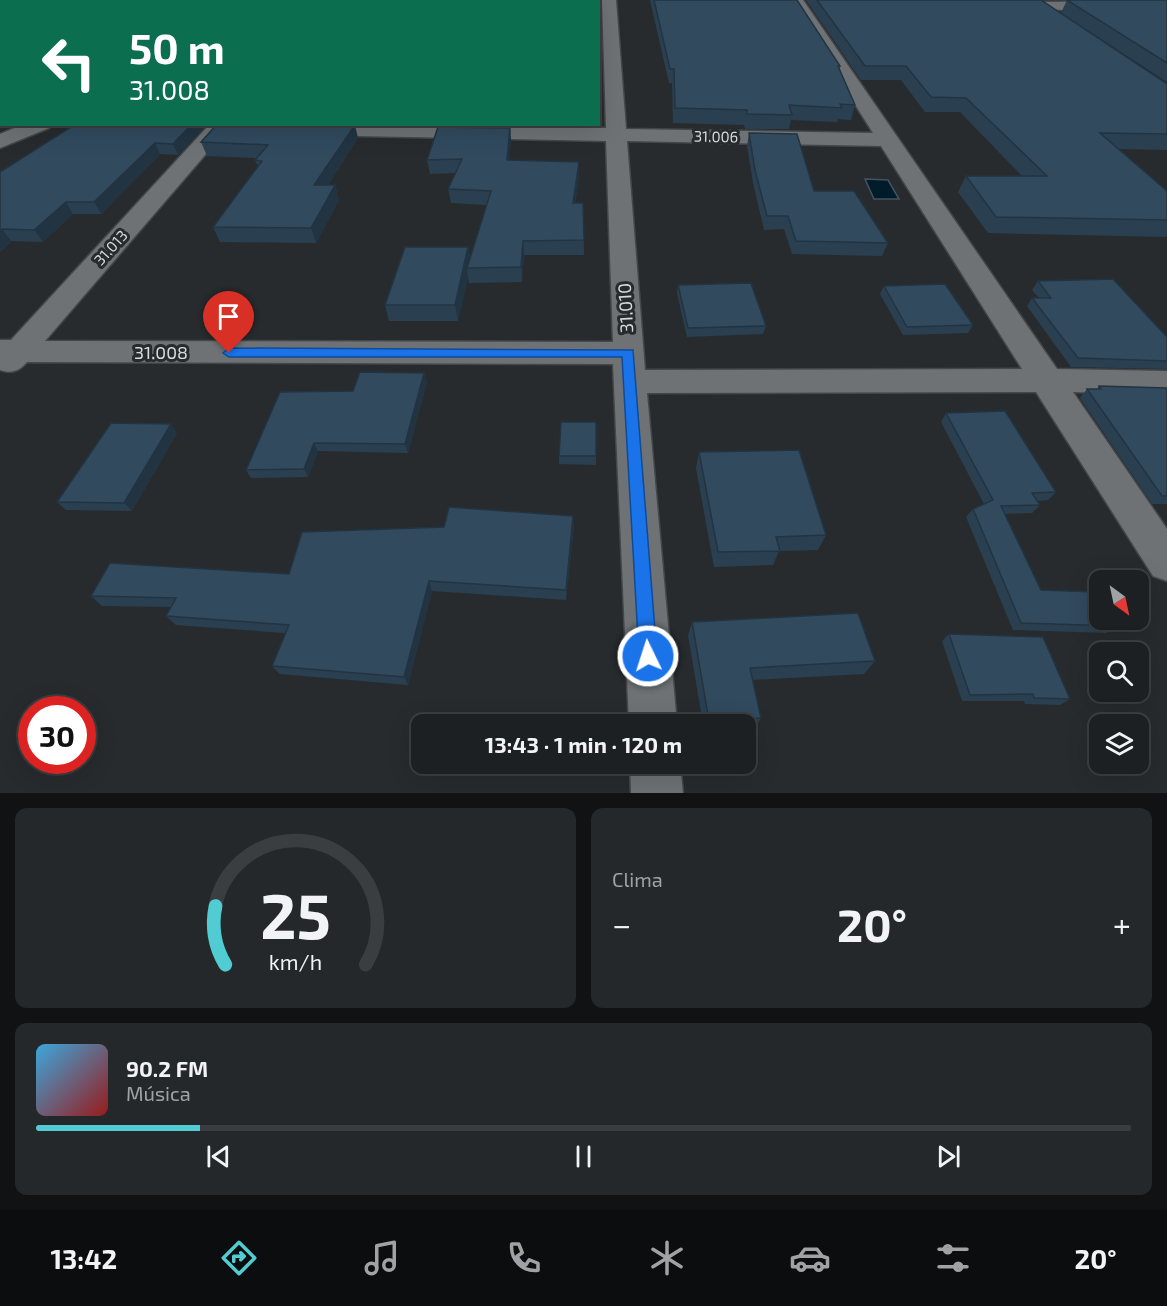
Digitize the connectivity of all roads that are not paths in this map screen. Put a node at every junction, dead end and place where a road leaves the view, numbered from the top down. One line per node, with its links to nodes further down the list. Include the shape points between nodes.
1 (609, 0): 10 (street, 31.010)
2 (796, 0): 11 (street)
3 (1032, 3): 4 (street); 5 (street)
4 (1167, 5)
5 (1064, 24)
6 (37, 126): 12 (street)
7 (220, 126): 13 (street, 31.013)
8 (284, 126): 9 (street, 31.006)
9 (307, 127): 10 (street, 31.006)
10 (616, 135): 11 (street, 31.006); 14 (street, 31.010)
11 (887, 140): 15 (street)
12 (0, 142)
13 (6, 359): 14 (street, 31.008)
14 (629, 367): 15 (street, 31.008); 18 (street, 31.010)
15 (1045, 380): 16 (street, 31.008); 17 (street)
16 (1167, 383)
17 (1167, 563)
18 (652, 714)
19 (656, 774): 20 (street)
20 (657, 793)

